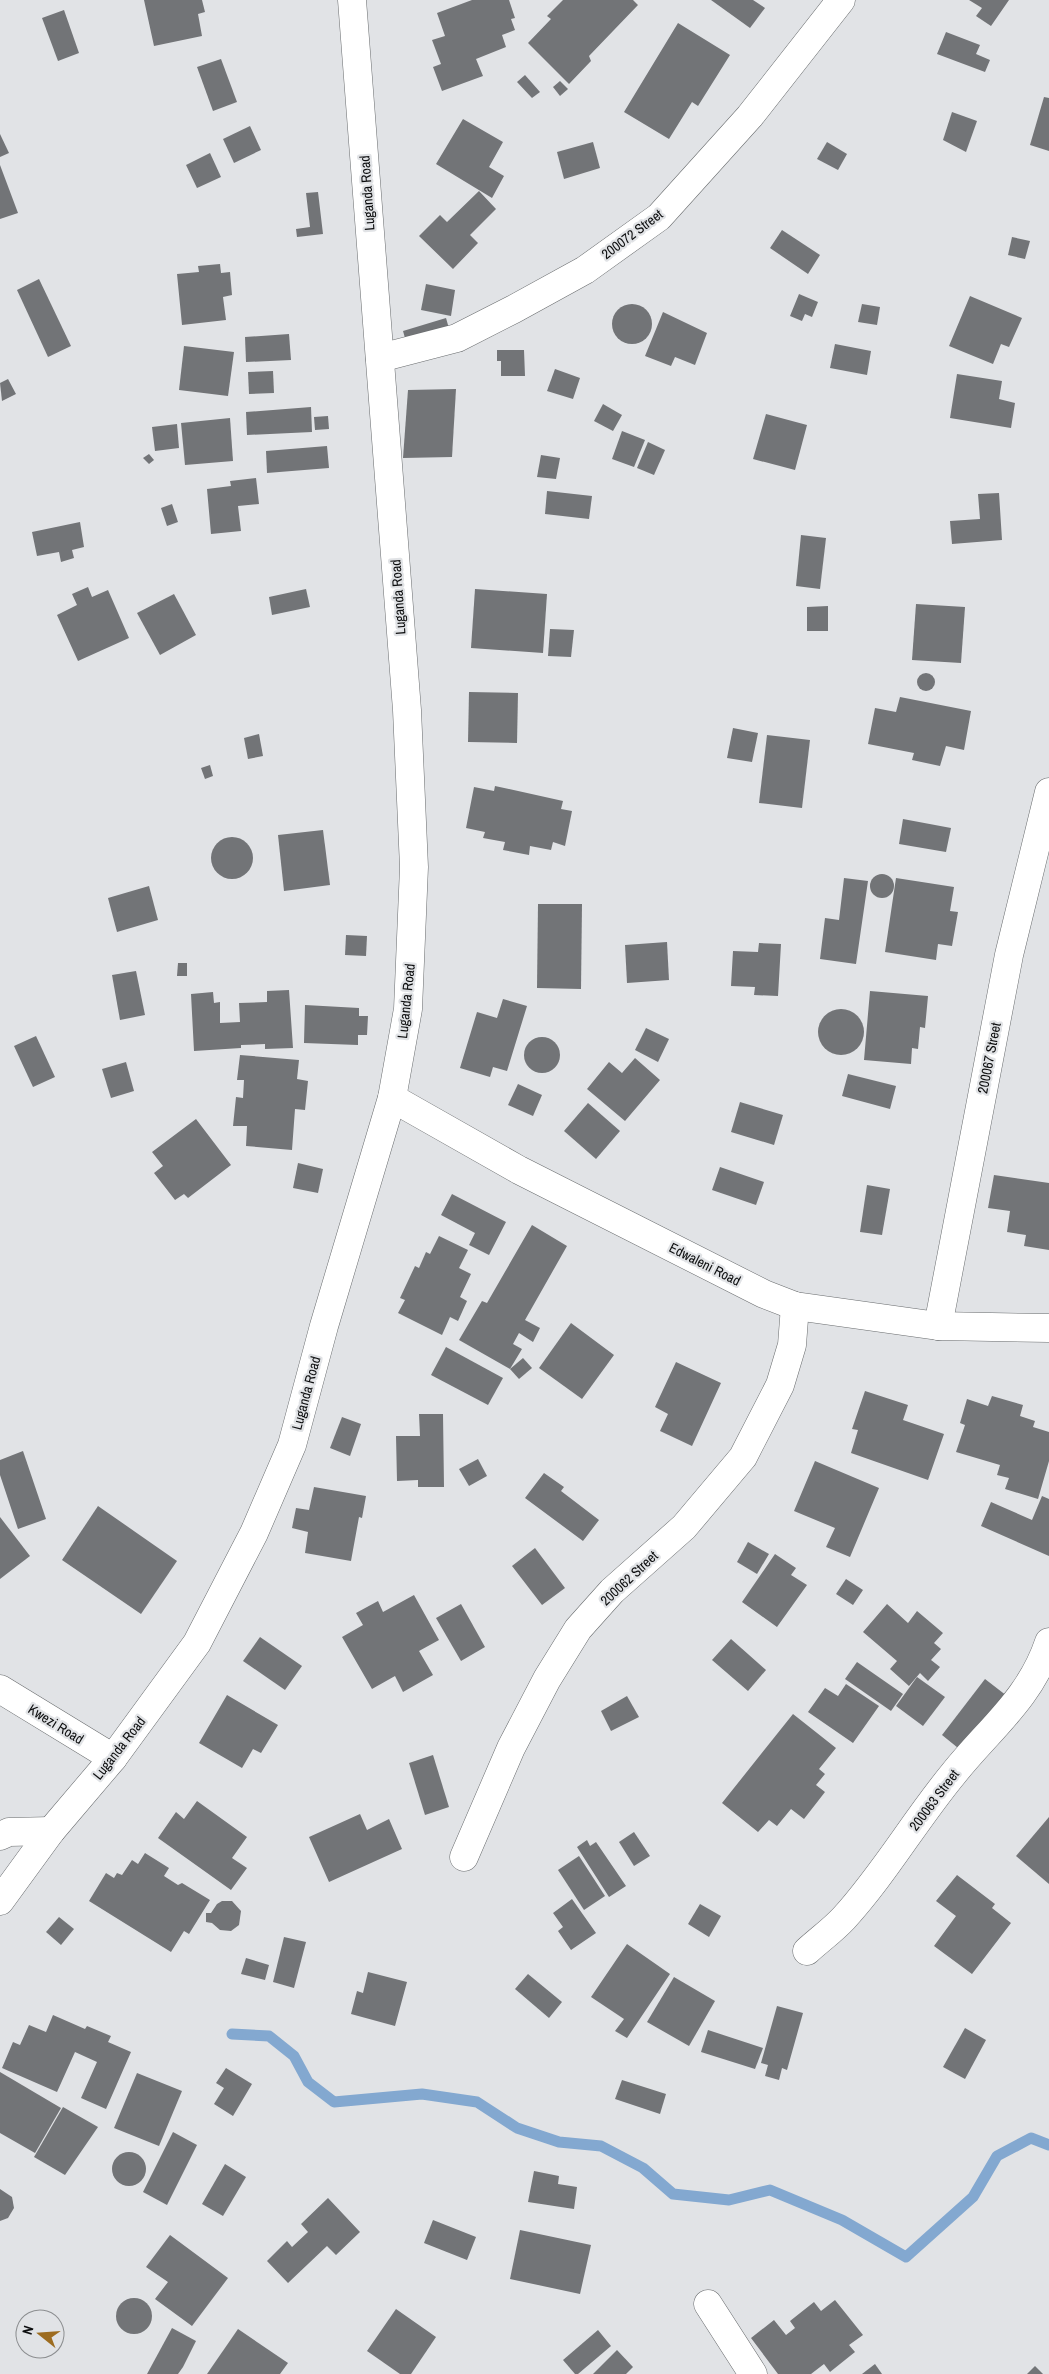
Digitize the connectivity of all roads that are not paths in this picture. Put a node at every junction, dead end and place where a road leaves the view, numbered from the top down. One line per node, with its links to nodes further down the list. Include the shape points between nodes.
1 (352, 0): 3 (street, Luganda Road)
2 (841, 0): 3 (street, 200072 Street, via 750,116 659,217 585,270 457,338)
3 (380, 358): 5 (street, Luganda Road, via 407,710 414,867 408,1009)
4 (1049, 792): 7 (street, 200067 Street, via 1009,955)
5 (392, 1098): 6 (street, Edwaleni Road, via 519,1170 764,1294); 11 (street, Luganda Road, via 292,1444 254,1533 197,1644)
6 (795, 1306): 7 (street, Edwaleni Road); 14 (street, 200062 Street, via 792,1345 780,1385 743,1457 684,1527 612,1591 578,1630 546,1679 511,1748)
7 (938, 1326): 8 (street, Edwaleni Road)
8 (1049, 1328)
9 (1049, 1642): 16 (street, 200063 Street, via 1043,1662 1015,1707 954,1772 843,1919)
10 (0, 1689): 11 (street, Kwezi Road)
11 (113, 1758): 12 (street, Luganda Road)
12 (51, 1831): 13 (street, via 9,1832); 15 (street, Luganda Road)
13 (0, 1836)
14 (464, 1857)
15 (0, 1901)
16 (807, 1951)
17 (708, 2304): 18 (street)
18 (753, 2374)

